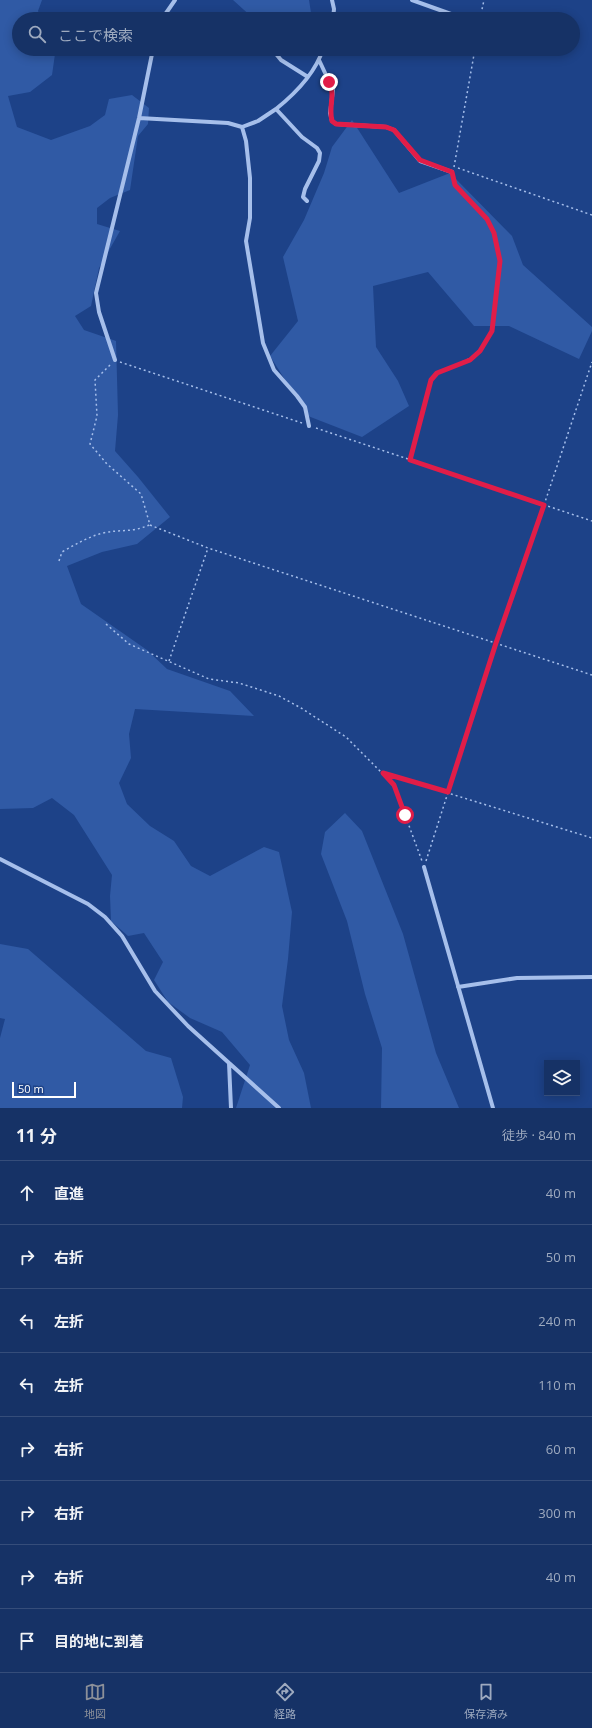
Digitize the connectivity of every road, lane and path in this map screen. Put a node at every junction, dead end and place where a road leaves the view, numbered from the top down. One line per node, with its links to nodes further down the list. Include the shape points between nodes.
1 (175, 0): 5 (street)
2 (332, 0): 6 (street)
3 (412, 0): 7 (street)
4 (484, 0): 8 (path)
5 (167, 12)
6 (334, 12)
7 (445, 12)
8 (481, 12)
9 (152, 56): 16 (street)
10 (278, 56): 14 (street)
11 (321, 56): 13 (street)
12 (474, 56): 18 (path)
13 (320, 60): 14 (street); 19 (street, via 333,90 330,113 332,121 336,124 386,127 394,130 420,160)
14 (308, 77): 15 (street, via 297,92)
15 (276, 109): 17 (street, via 258,121); 20 (street, via 320,153 319,161 305,189 303,197)
16 (139, 118): 17 (street, via 228,123); 22 (street, via 96,293 99,312)
17 (242, 127): 24 (street, via 250,178 250,218 246,241 262,343 274,370 305,407)
18 (454, 167): 19 (path); 21 (path)
19 (452, 172): 25 (path, via 455,185 487,219 494,233 500,261 492,331 480,351 470,360 437,373 431,380)
20 (307, 201)
21 (592, 215)
22 (115, 360): 24 (path); 28 (path, via 95,380 96,416 90,444 141,494)
23 (592, 362): 26 (path)
24 (309, 426): 25 (path)
25 (410, 460): 26 (path)
26 (544, 505): 27 (path); 32 (path)
27 (592, 521)
28 (150, 525): 29 (path); 30 (path, via 135,531 104,533 86,538 62,552)
29 (208, 548): 32 (path); 33 (path)
30 (59, 561)
31 (106, 624): 33 (path, via 129,644)
32 (496, 643): 34 (path); 36 (path)
33 (169, 661): 35 (path, via 209,679 239,683 279,696 346,737)
34 (592, 675)
35 (383, 773): 36 (path); 39 (path, via 394,785)
36 (448, 792): 37 (path); 39 (path)
37 (592, 838)
38 (0, 859): 42 (street, via 88,904 105,917 122,936 155,991 188,1026)
39 (424, 867): 41 (street)
40 (592, 977): 41 (street, via 517,978)
41 (458, 987): 45 (street)
42 (229, 1063): 43 (street); 44 (street)
43 (231, 1108)
44 (279, 1108)
45 (493, 1108)

